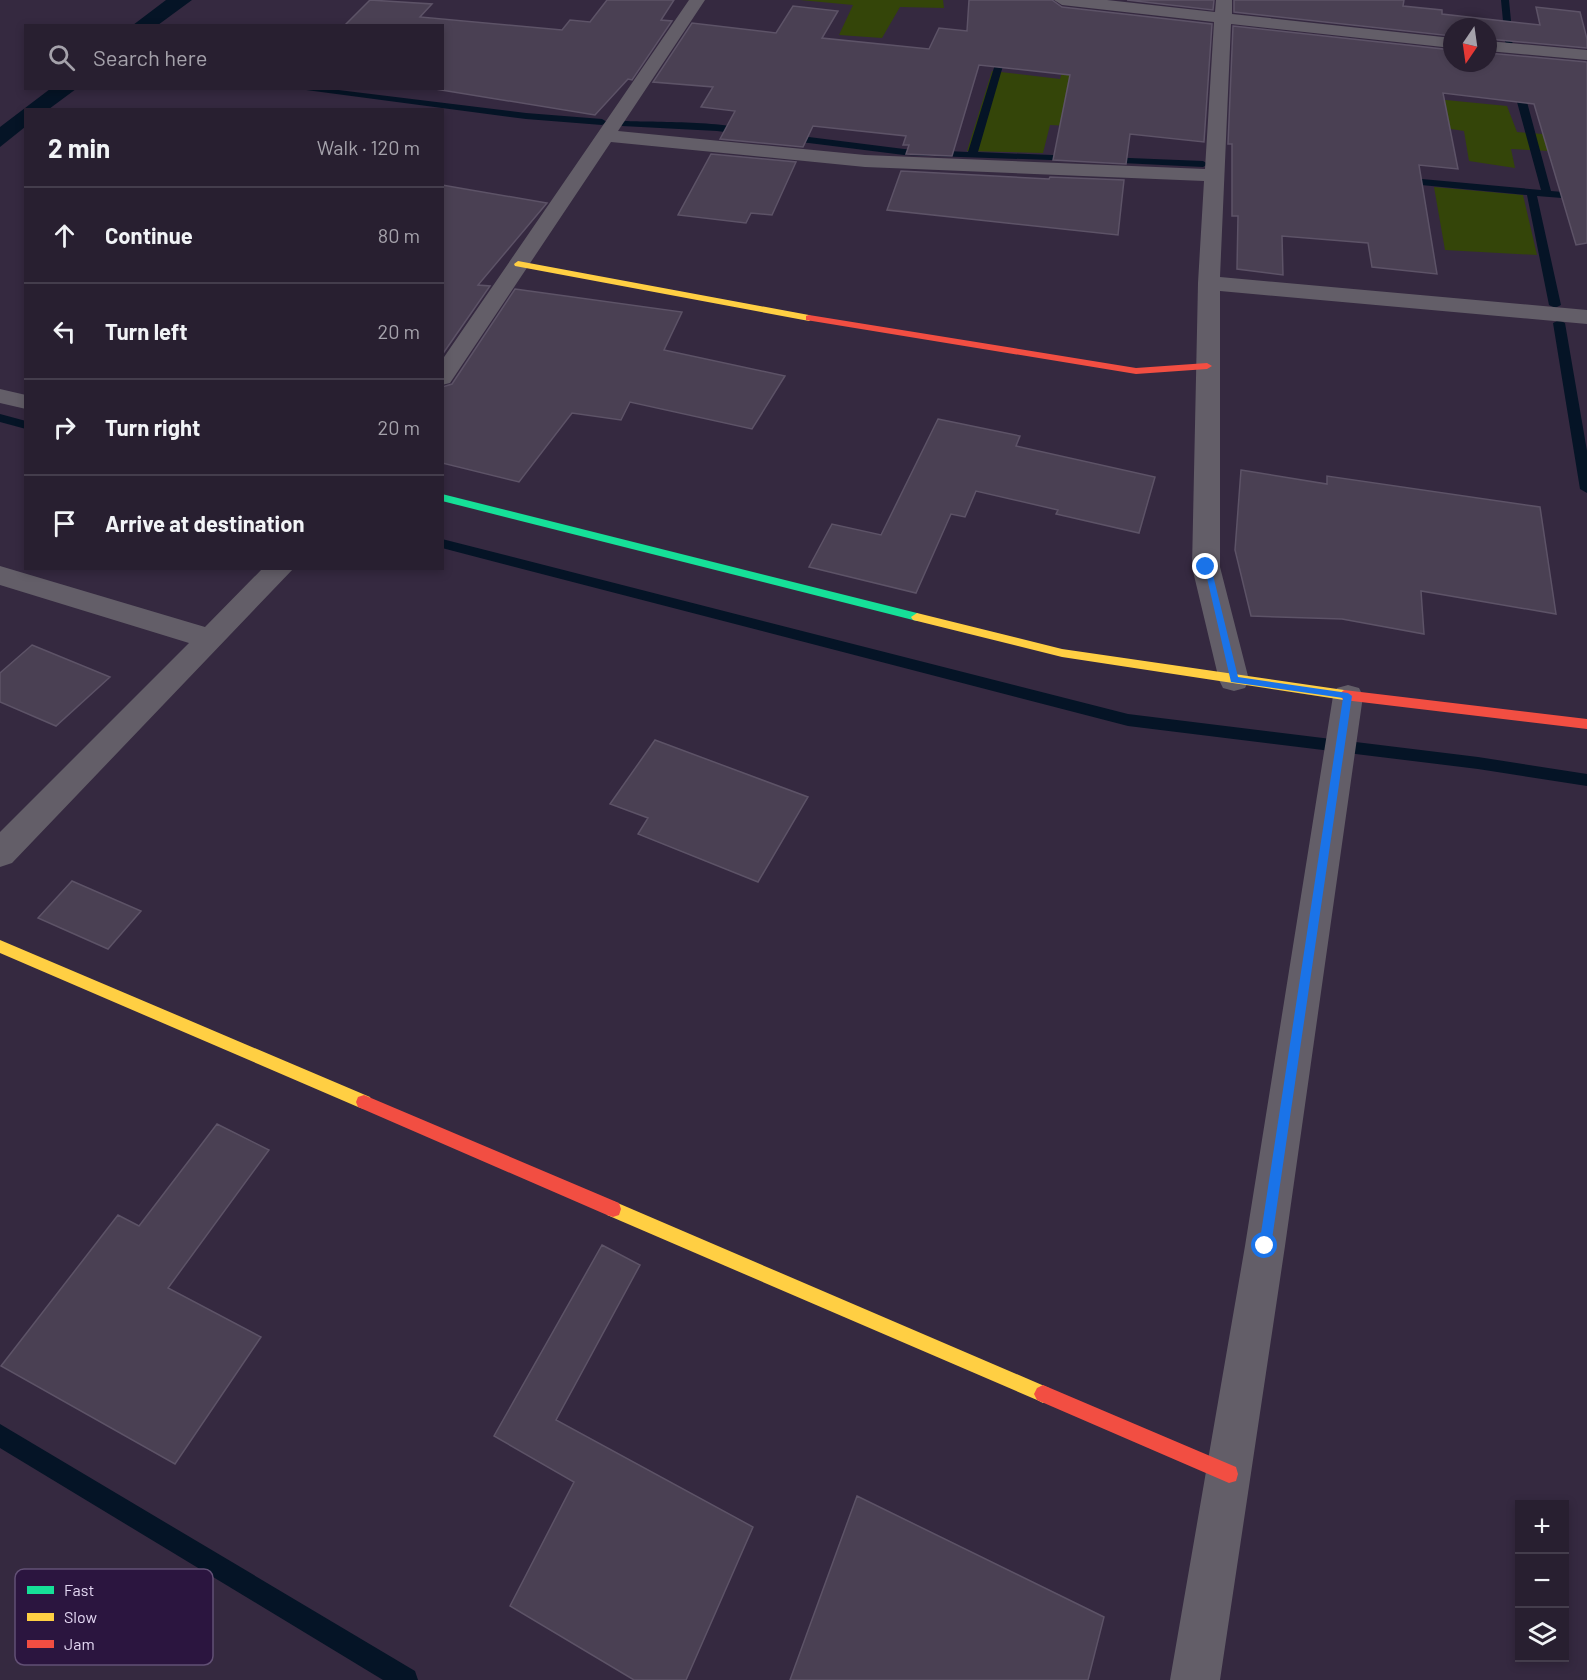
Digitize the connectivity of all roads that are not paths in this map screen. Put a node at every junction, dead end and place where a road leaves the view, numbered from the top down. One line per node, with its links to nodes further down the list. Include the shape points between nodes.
1 (697, 0): 7 (street)
2 (1062, 0): 3 (street)
3 (1224, 9): 4 (street); 8 (street)
4 (1443, 41)
5 (1497, 47): 6 (street)
6 (1587, 55)
7 (605, 136): 8 (street, via 865,161); 9 (street)
8 (1215, 174): 10 (street)
9 (518, 264): 12 (street, via 750,308 1136,371); 13 (street)
10 (1209, 283): 11 (street); 12 (street)
11 (1587, 317)
12 (1207, 366): 20 (street, via 1206,567)
13 (444, 375)
14 (0, 396): 15 (street)
15 (24, 402)
16 (444, 498): 20 (street, via 1062,653)
17 (278, 570): 19 (street)
18 (0, 575): 19 (street)
19 (210, 639): 23 (street)
20 (1234, 680): 21 (street)
21 (1348, 696): 22 (street); 25 (street)
22 (1587, 724)
23 (0, 853)
24 (0, 946): 25 (street)
25 (1229, 1474): 26 (street)
26 (1195, 1680)

